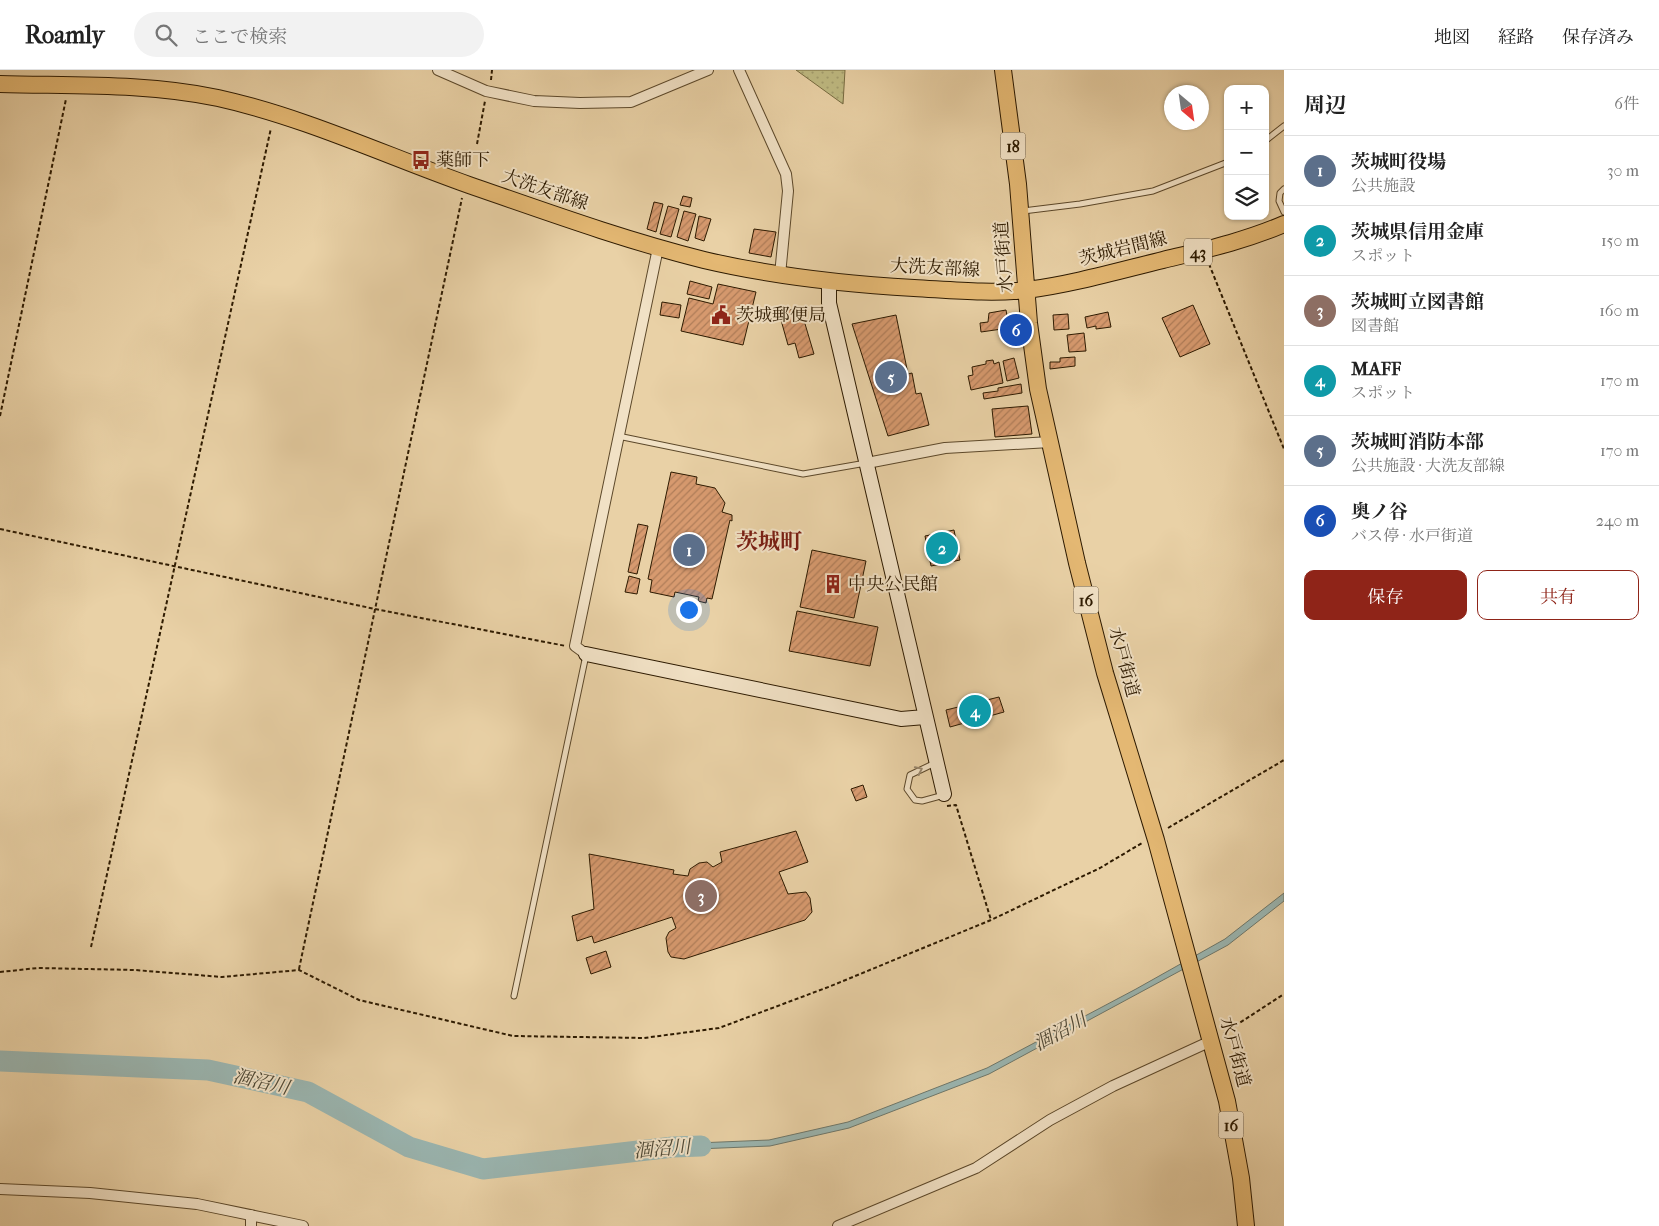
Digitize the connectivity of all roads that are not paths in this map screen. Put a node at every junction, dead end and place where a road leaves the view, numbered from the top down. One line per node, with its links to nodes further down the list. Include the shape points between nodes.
1 (438, 70): 2 (street, via 486,91 534,101 631,102)
2 (708, 70)
3 (739, 70): 14 (street, via 786,174 788,191)
4 (1002, 70): 10 (main road, 水戸街道 / 18)
5 (0, 84): 13 (main road, 大洗友部線, via 69,84 176,91 222,99 275,114 465,184)
6 (1284, 126): 7 (lane)
7 (1269, 138)
8 (1224, 163): 10 (lane, via 1153,190)
9 (1284, 189): 11 (lane, via 1279,201)
10 (1021, 212): 16 (main road, 水戸街道 / 18)
11 (1284, 212)
12 (1284, 224): 16 (main road, 茨城岩間線 / 43, via 1204,250)
13 (658, 248): 14 (main road, 大洗友部線); 17 (street)
14 (780, 275): 15 (main road, 大洗友部線)
15 (829, 281): 16 (main road, 大洗友部線, via 970,291); 19 (street, via 829,303)
16 (1026, 290): 18 (main road, 水戸街道 / 16, via 1034,368)
17 (618, 436): 19 (lane, via 803,474); 20 (street)
18 (1050, 442): 19 (street, via 945,448); 25 (main road, 水戸街道 / 16, via 1104,673 1155,838)
19 (867, 463): 21 (street)
20 (581, 650): 21 (street, via 901,719); 24 (lane)
21 (925, 718): 22 (street)
22 (936, 762): 23 (street); 23 (lane, one-way to 22, via 922,801 915,800 907,789 910,775)
23 (944, 794)
24 (514, 996)
25 (1209, 1033): 28 (street, via 1050,1120 976,1168); 31 (main road, 水戸街道 / 16, via 1227,1101)
26 (0, 1189): 27 (street, via 90,1193 197,1204)
27 (251, 1221): 29 (street)
28 (862, 1222): 30 (street)
29 (303, 1226)
30 (838, 1226)
31 (1246, 1226)

